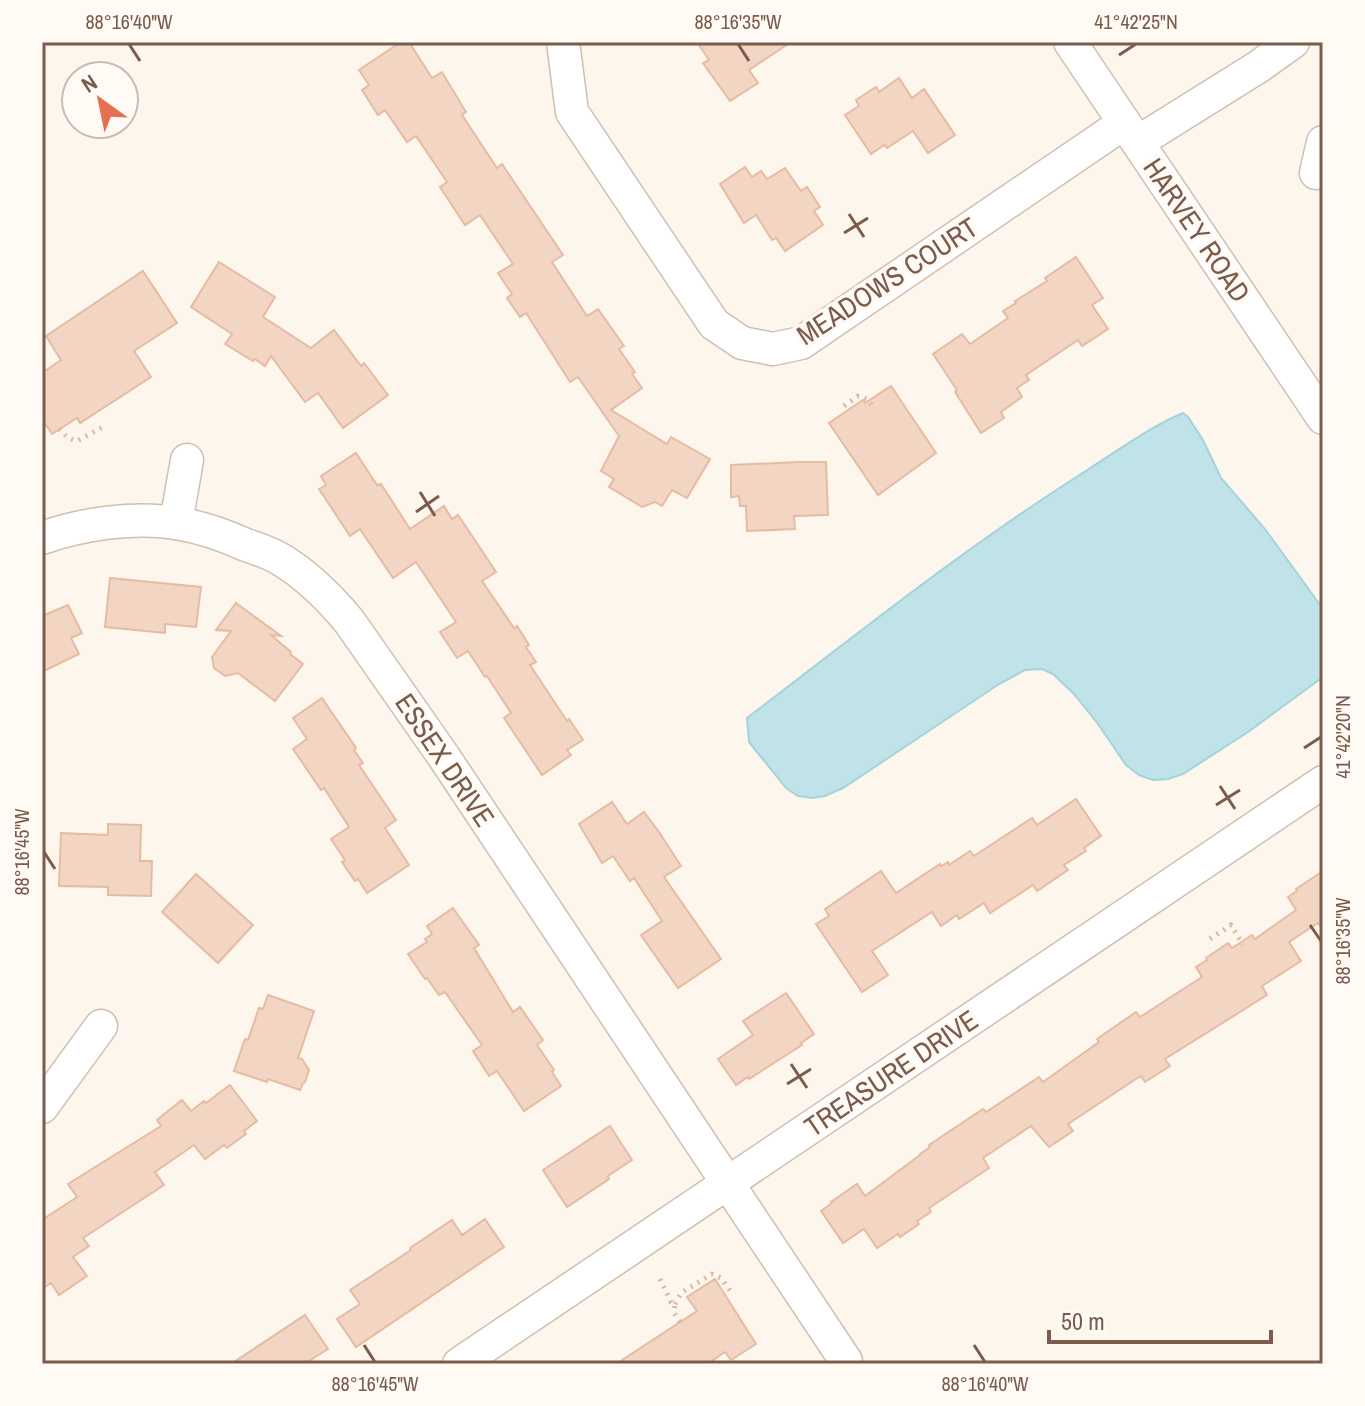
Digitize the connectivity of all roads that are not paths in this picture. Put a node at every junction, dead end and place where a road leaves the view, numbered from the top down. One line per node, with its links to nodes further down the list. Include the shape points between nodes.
1 (563, 42): 4 (street, MEADOWS COURT, via 572,112 714,324 742,343 773,349 801,343)
2 (1070, 42): 4 (street, HARVEY ROAD)
3 (1293, 42): 4 (street, MEADOWS COURT, via 1258,67)
4 (1131, 133): 5 (street, HARVEY ROAD)
5 (1323, 418)
6 (187, 460): 7 (street)
7 (176, 523): 8 (street, ESSEX DRIVE, via 133,521); 12 (street, ESSEX DRIVE, via 280,559 335,604 444,757)
8 (42, 538)
9 (1323, 782): 12 (street, TREASURE DRIVE)
10 (101, 1026): 11 (street)
11 (42, 1107)
12 (728, 1183): 13 (street, ESSEX DRIVE); 14 (street, TREASURE DRIVE)
13 (846, 1361)
14 (459, 1364)

